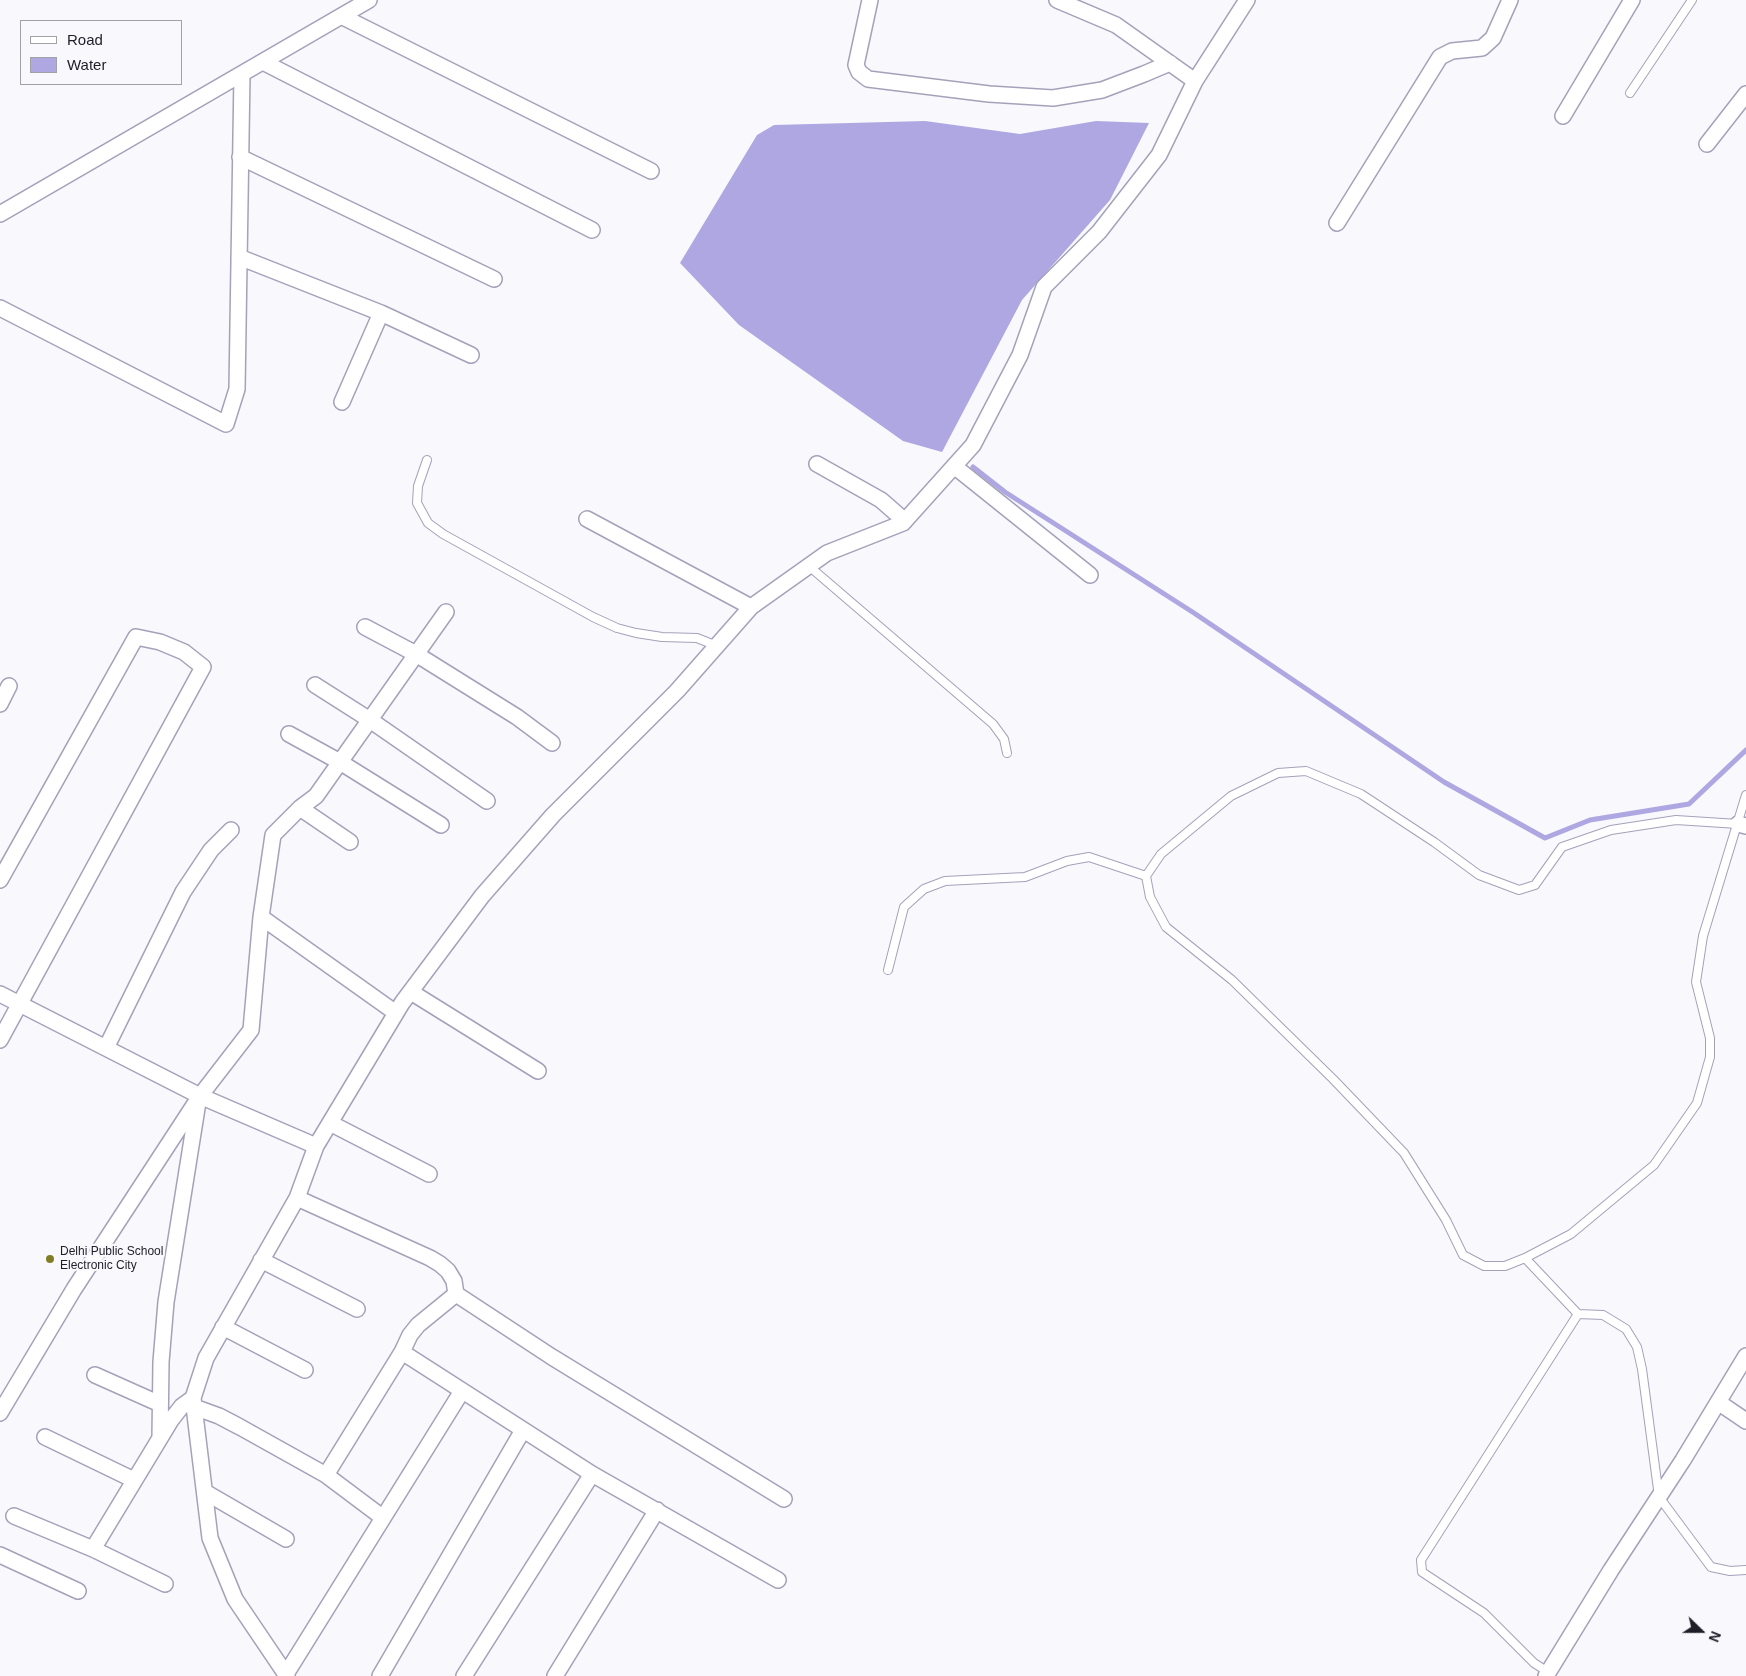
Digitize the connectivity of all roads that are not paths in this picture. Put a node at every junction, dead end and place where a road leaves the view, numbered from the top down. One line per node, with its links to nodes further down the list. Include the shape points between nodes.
1 (369, 0): 8 (street)
2 (870, 0): 10 (street, via 856,65 868,79 989,94 1053,98 1102,90)
3 (1057, 0): 10 (street, via 1116,25)
4 (1247, 0): 12 (street)
5 (1510, 0): 20 (street, via 1493,38 1482,48 1452,51 1440,57)
6 (1632, 0): 15 (street)
7 (1692, 0): 13 (lane)
8 (341, 16): 9 (street); 18 (street)
9 (263, 62): 11 (street); 21 (street)
10 (1170, 63): 12 (street)
11 (242, 74): 17 (street); 19 (street)
12 (1195, 81): 30 (street, via 1159,155 1099,232 1044,287 1020,355 973,445)
13 (1630, 93)
14 (1746, 94): 16 (street)
15 (1563, 116)
16 (1707, 144)
17 (240, 157): 22 (street); 23 (street)
18 (651, 172)
19 (0, 214)
20 (1337, 223)
21 (592, 230)
22 (239, 257): 24 (street, via 237,389 226,424); 25 (street)
23 (494, 279)
24 (0, 308)
25 (381, 313): 26 (street); 27 (street)
26 (472, 355)
27 (342, 402)
28 (427, 460): 38 (lane, via 418,486 417,504 428,523 443,534 617,628 636,634 696,638)
29 (817, 464): 32 (street, via 881,500)
30 (954, 466): 32 (street); 34 (street)
31 (587, 520): 35 (street)
32 (905, 521): 33 (street, via 827,553)
33 (810, 567): 35 (street); 46 (lane, via 993,724 1004,739)
34 (1090, 575)
35 (751, 607): 38 (street)
36 (446, 612): 39 (street)
37 (366, 627): 39 (street)
38 (717, 646): 59 (street, via 554,815 482,896)
39 (416, 654): 43 (street); 45 (street, via 517,717)
40 (315, 685): 43 (street)
41 (9, 686): 42 (street)
42 (0, 704)
43 (370, 720): 47 (street); 49 (street)
44 (289, 734): 47 (street)
45 (552, 743)
46 (1007, 753)
47 (340, 762): 50 (street, via 316,796); 51 (street)
48 (1746, 795): 52 (lane)
49 (487, 801)
50 (300, 808): 54 (street); 57 (street, via 273,835)
51 (441, 825)
52 (1742, 825): 55 (lane, via 1676,820 1611,830 1562,847 1535,885 1519,890 1479,874 1361,794 1306,771 1278,773 1231,796 1161,854); 71 (lane, via 1703,936 1696,982 1710,1038 1710,1057 1697,1103 1654,1165 1571,1234)
53 (231, 830): 64 (street, via 211,850 183,892)
54 (350, 842)
55 (1146, 876): 58 (lane, via 1089,858 1067,861 1025,877 945,880 924,889 904,907); 71 (lane, via 1150,897 1166,927 1232,980 1404,1153 1446,1220 1463,1255 1484,1266 1505,1266)
56 (0, 880): 61 (street, via 136,636 184,652 203,667)
57 (261, 917): 62 (street); 66 (street, via 251,1030)
58 (888, 970)
59 (411, 992): 62 (street); 65 (street)
60 (0, 994): 61 (street)
61 (19, 1003): 63 (street); 64 (street)
62 (396, 1013): 67 (street)
63 (0, 1040)
64 (106, 1048): 66 (street)
65 (538, 1071)
66 (200, 1096): 68 (street); 84 (street, via 166,1302); 85 (street, via 74,1289)
67 (330, 1123): 68 (street); 69 (street)
68 (316, 1146): 70 (street)
69 (429, 1174)
70 (297, 1198): 72 (street); 73 (street, via 440,1264 454,1282)
71 (1525, 1258): 75 (lane)
72 (261, 1260): 74 (street); 76 (street)
73 (456, 1294): 77 (street, via 418,1325); 95 (street, via 552,1357)
74 (357, 1310)
75 (1578, 1314): 94 (lane, via 1602,1315 1626,1329 1637,1347); 106 (lane, via 1421,1560 1422,1572 1484,1613)
76 (223, 1327): 79 (street); 82 (street, via 206,1358)
77 (402, 1352): 81 (street); 91 (street)
78 (1746, 1356): 83 (street)
79 (305, 1370)
80 (95, 1375): 84 (street)
81 (462, 1391): 87 (street); 98 (street)
82 (194, 1402): 89 (street, via 182,1406); 91 (street); 93 (street)
83 (1718, 1402): 86 (street); 94 (street)
84 (160, 1404): 89 (street)
85 (0, 1413)
86 (1746, 1421)
87 (523, 1430): 90 (street); 108 (street)
88 (45, 1437): 92 (street)
89 (160, 1438): 92 (street)
90 (592, 1474): 96 (street); 109 (street)
91 (326, 1475): 98 (street)
92 (134, 1480): 100 (street)
93 (204, 1492): 99 (street); 107 (street, via 210,1538 235,1599)
94 (1659, 1497): 102 (lane, via 1711,1567); 106 (street)
95 (784, 1499)
96 (657, 1510): 103 (street); 110 (street)
97 (14, 1516): 100 (street)
98 (382, 1517): 107 (street)
99 (286, 1539)
100 (93, 1549): 104 (street)
101 (0, 1555): 105 (street)
102 (1746, 1570)
103 (778, 1580)
104 (165, 1584)
105 (78, 1591)
106 (1547, 1674)
107 (286, 1675)
108 (380, 1676)
109 (464, 1676)
110 (555, 1676)

